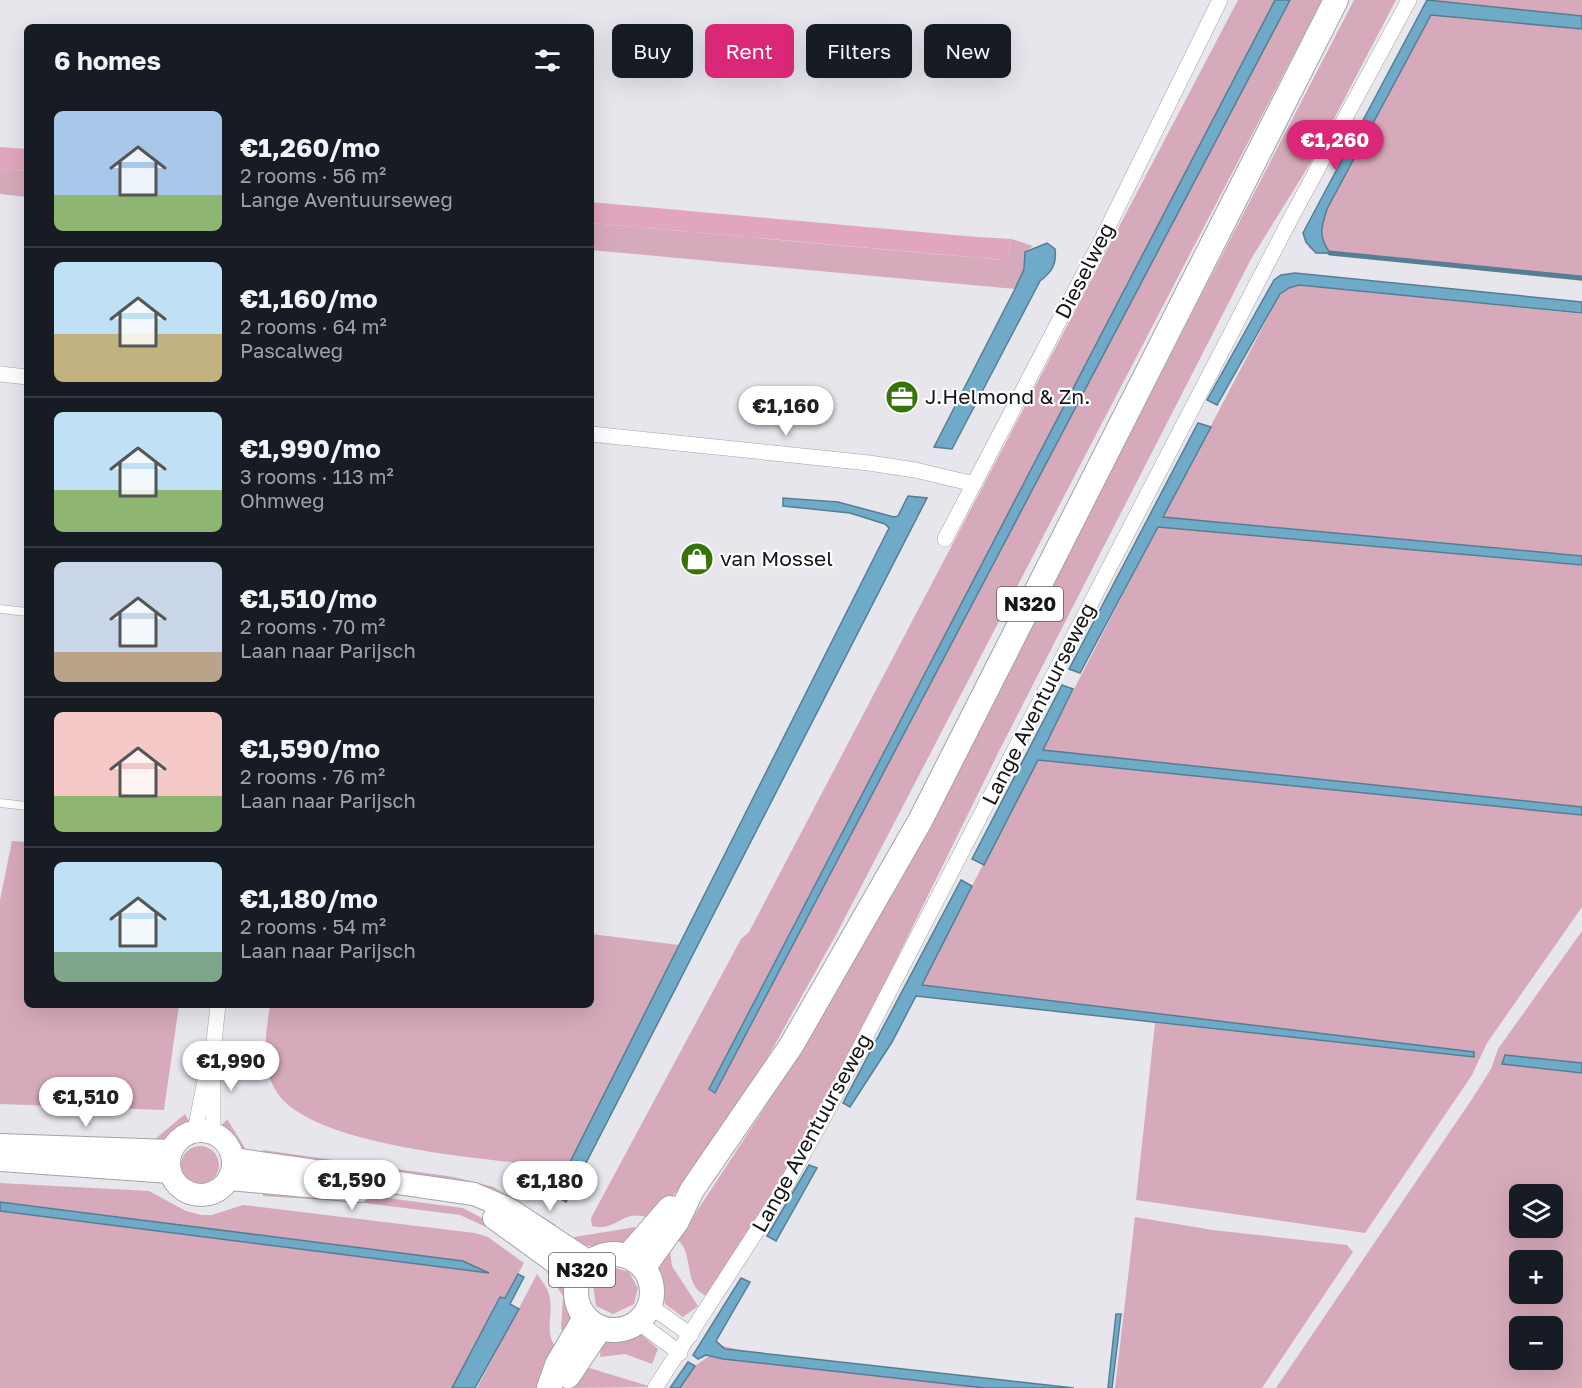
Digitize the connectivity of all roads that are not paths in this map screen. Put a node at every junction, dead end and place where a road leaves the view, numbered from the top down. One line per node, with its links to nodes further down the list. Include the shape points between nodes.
1 (1221, 0): 7 (street, Dieselweg)
2 (1336, 0): 19 (main road, N320, via 920,821 792,1046 692,1190 664,1213)
3 (1409, 0): 23 (street, Lange Aventuurseweg, via 1292,216 826,1113 782,1192)
4 (0, 374): 5 (street)
5 (24, 376)
6 (594, 434): 7 (street, via 869,463)
7 (974, 484): 8 (street, Dieselweg)
8 (945, 539)
9 (0, 609): 10 (lane)
10 (24, 612)
11 (0, 803): 12 (lane)
12 (24, 806)
13 (218, 1008): 14 (street)
14 (204, 1132): 17 (street, via 180,1138); 18 (street, via 227,1143)
15 (0, 1144): 17 (street)
16 (0, 1160): 17 (street)
17 (171, 1162): 18 (street, via 180,1188 197,1195 216,1192)
18 (231, 1169): 20 (street, via 474,1194 508,1209)
19 (636, 1261): 20 (main road, N320, via 608,1254); 21 (main road, N320, via 652,1286)
20 (584, 1270): 22 (main road, N320, via 576,1299)
21 (644, 1314): 22 (main road, via 620,1330); 23 (street); 24 (street)
22 (593, 1323): 25 (main road, N320, via 557,1365); 26 (main road, via 570,1374)
23 (691, 1335): 24 (street, Lange Aventuurseweg)
24 (680, 1353): 27 (street, Lange Aventuurseweg)
25 (549, 1388)
26 (557, 1388)
27 (655, 1388)

